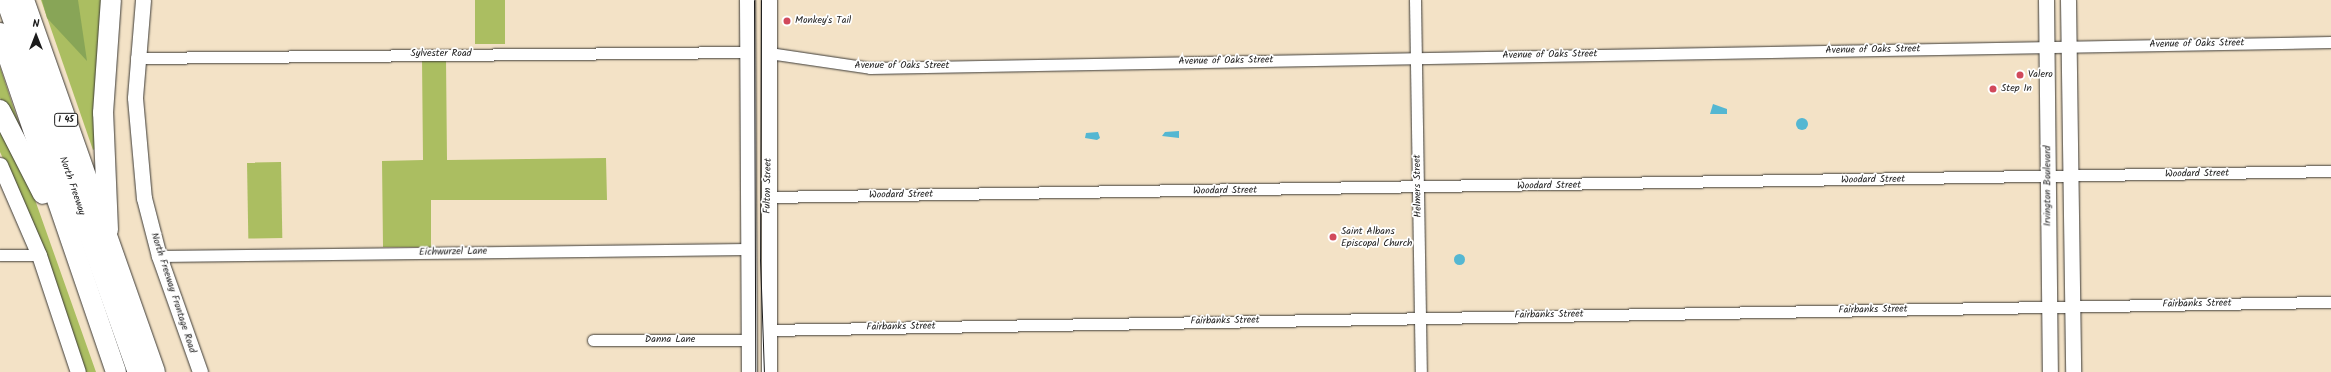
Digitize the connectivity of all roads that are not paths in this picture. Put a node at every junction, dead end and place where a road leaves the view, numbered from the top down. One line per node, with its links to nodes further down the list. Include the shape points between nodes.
1 (6, 0): 40 (highway, North Freeway)
2 (24, 0): 25 (highway, North Freeway / I 45)
3 (111, 0): 25 (highway, via 103,113 109,203)
4 (143, 0): 16 (main road, North Freeway Frontage Road)
5 (747, 0): 14 (main road, Fulton Street)
6 (769, 0): 15 (main road, Fulton Street)
7 (1415, 0): 17 (street, Helmers Street)
8 (2046, 0): 13 (main road, Irvington Boulevard)
9 (2068, 0): 12 (main road)
10 (0, 33): 30 (highway, North Freeway)
11 (2331, 42): 12 (street, Avenue of Oaks Street)
12 (2069, 46): 13 (street, Avenue of Oaks Street); 21 (main road)
13 (2046, 47): 17 (street, Avenue of Oaks Street); 22 (main road, Irvington Boulevard)
14 (746, 52): 16 (street, Sylvester Road); 26 (main road, Fulton Street)
15 (769, 53): 17 (street, Avenue of Oaks Street, via 870,68); 24 (main road, Fulton Street)
16 (136, 58): 29 (main road, North Freeway Frontage Road, via 140,168)
17 (1416, 58): 23 (street, Helmers Street)
18 (0, 110): 30 (highway)
19 (0, 165): 28 (main road)
20 (2331, 171): 21 (street, Woodard Street)
21 (2071, 176): 22 (street, Woodard Street); 32 (main road)
22 (2048, 177): 23 (street, Woodard Street); 33 (main road, Irvington Boulevard)
23 (1417, 188): 24 (street, Woodard Street); 34 (street, Helmers Street)
24 (768, 197): 35 (main road, Fulton Street)
25 (107, 240): 41 (highway, North Freeway / I 45)
26 (746, 249): 29 (street, Eichwurzel Lane); 37 (main road, Fulton Street)
27 (0, 255): 28 (street)
28 (39, 255): 38 (main road)
29 (158, 256): 42 (main road, North Freeway Frontage Road)
30 (80, 269): 39 (highway, North Freeway)
31 (2331, 302): 32 (street, Fairbanks Street)
32 (2072, 306): 33 (street, Fairbanks Street); 47 (main road)
33 (2049, 307): 34 (street, Fairbanks Street); 46 (main road, Irvington Boulevard)
34 (1420, 318): 35 (street, Fairbanks Street); 45 (street, Helmers Street)
35 (767, 330): 44 (main road, Fulton Street)
36 (594, 340): 37 (street, Danna Lane)
37 (747, 340): 43 (main road, Fulton Street)
38 (78, 372)
39 (116, 372)
40 (138, 372)
41 (155, 372)
42 (200, 372)
43 (749, 372)
44 (769, 372)
45 (1420, 372)
46 (2050, 372)
47 (2073, 372)

